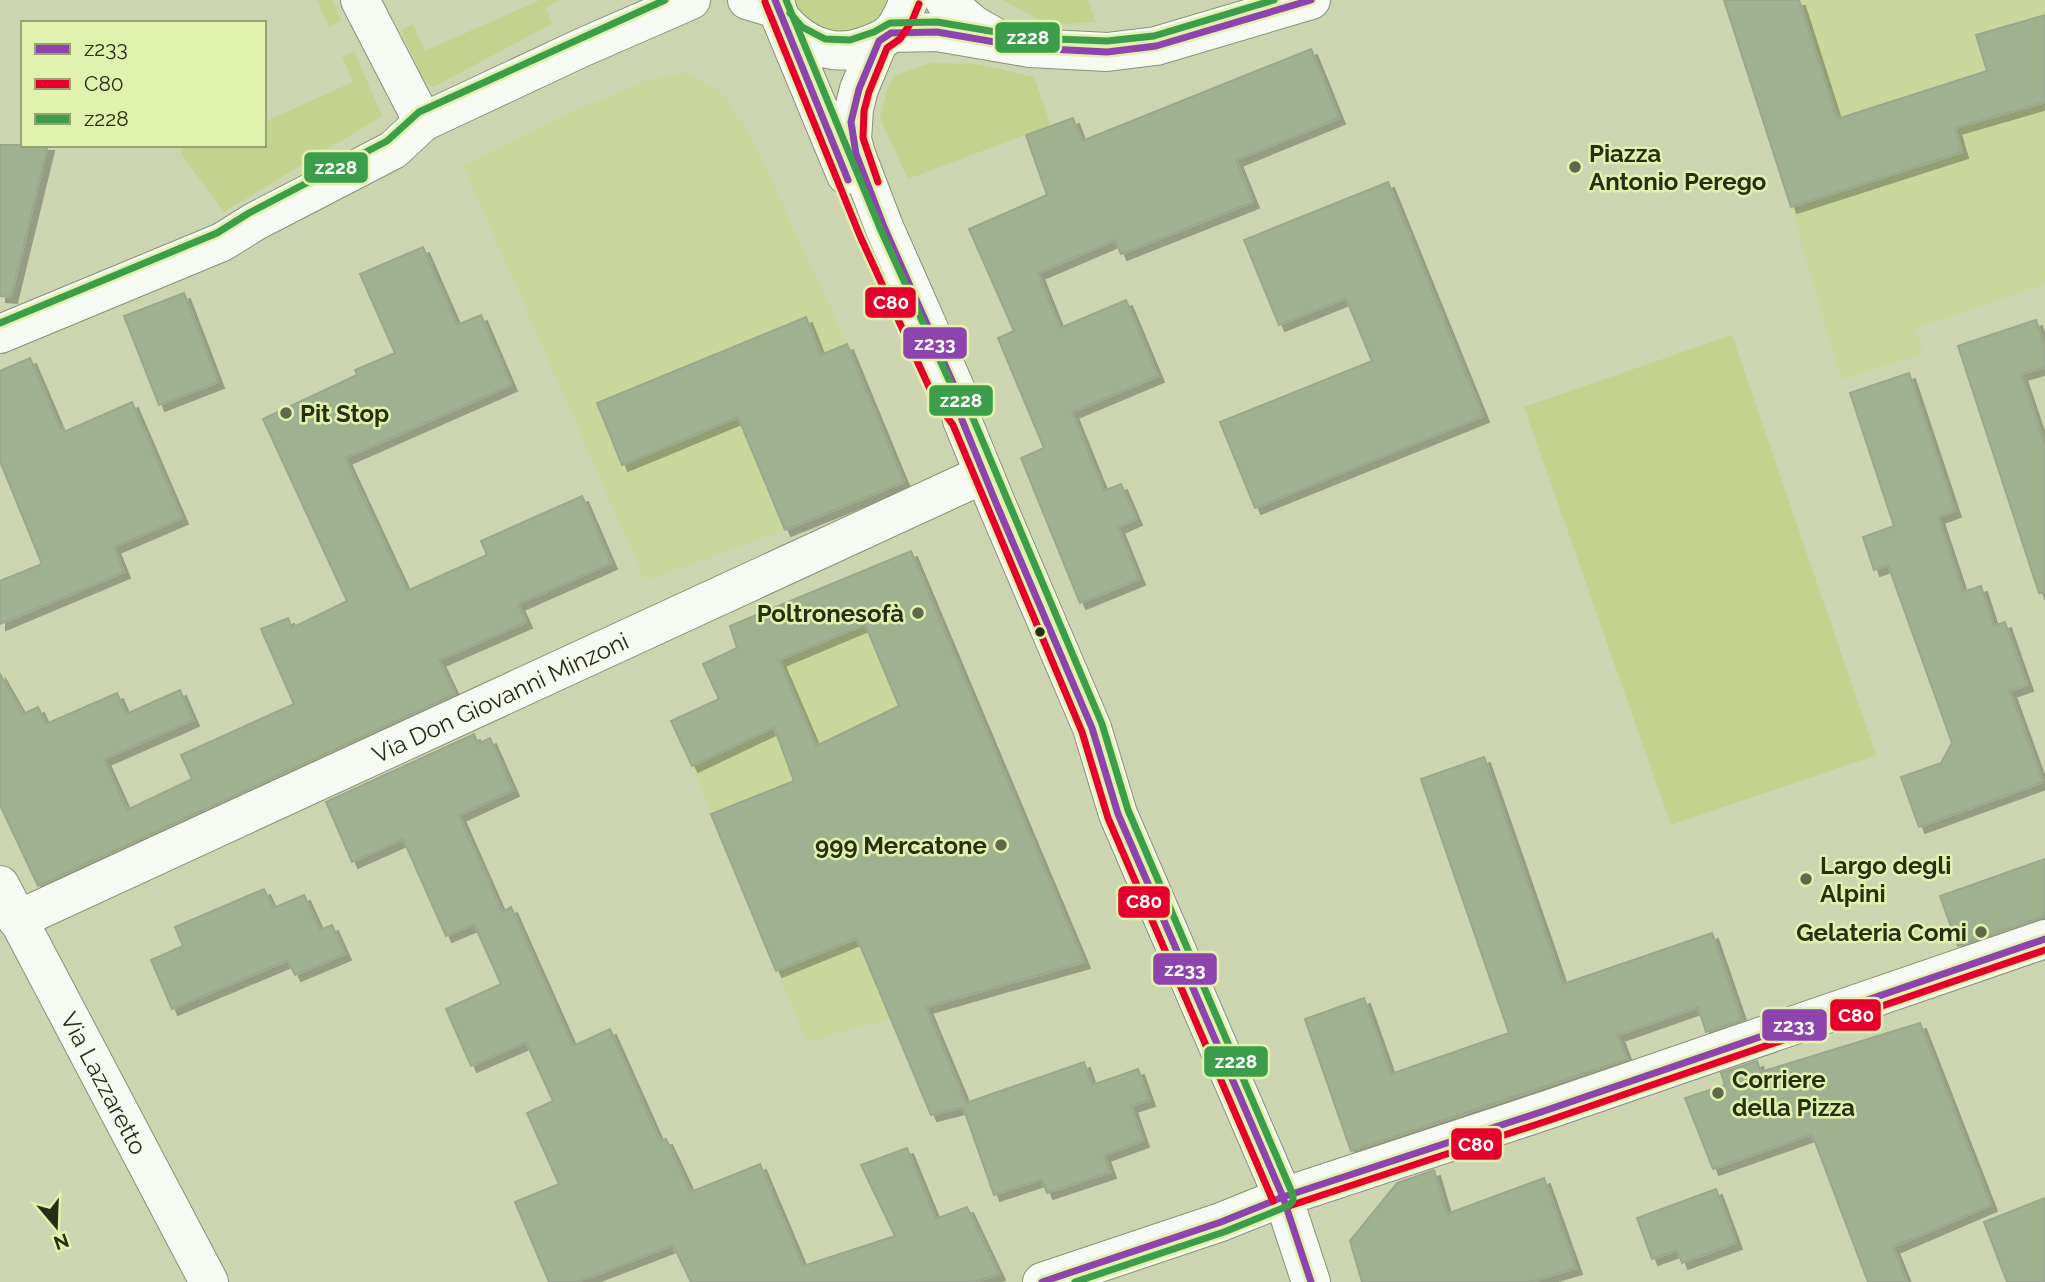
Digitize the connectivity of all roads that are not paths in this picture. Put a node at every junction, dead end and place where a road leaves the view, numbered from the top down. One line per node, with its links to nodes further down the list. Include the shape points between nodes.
1 (360, 0): 9 (street)
2 (695, 0): 9 (street)
3 (909, 0): 7 (street)
4 (944, 0): 8 (street, via 974,25)
5 (1311, 0): 8 (street, via 1156,46 1107,52)
6 (770, 7): 7 (street, via 795,35 822,49 851,51); 11 (street, via 945,396)
7 (885, 37): 8 (street, via 937,32); 11 (street, via 859,89 852,139 884,227 956,390)
8 (1013, 44)
9 (423, 122): 10 (street, via 393,150 222,242)
10 (0, 334)
11 (962, 420): 12 (street)
12 (984, 474): 14 (street, Via Don Giovanni Minzoni); 16 (street, via 1092,728 1118,814)
13 (0, 885): 14 (street, Via Lazzaretto)
14 (17, 920): 17 (street, Via Lazzaretto)
15 (2045, 939): 16 (street)
16 (1283, 1197): 18 (street); 19 (street)
17 (209, 1282)
18 (1042, 1282)
19 (1311, 1282)

